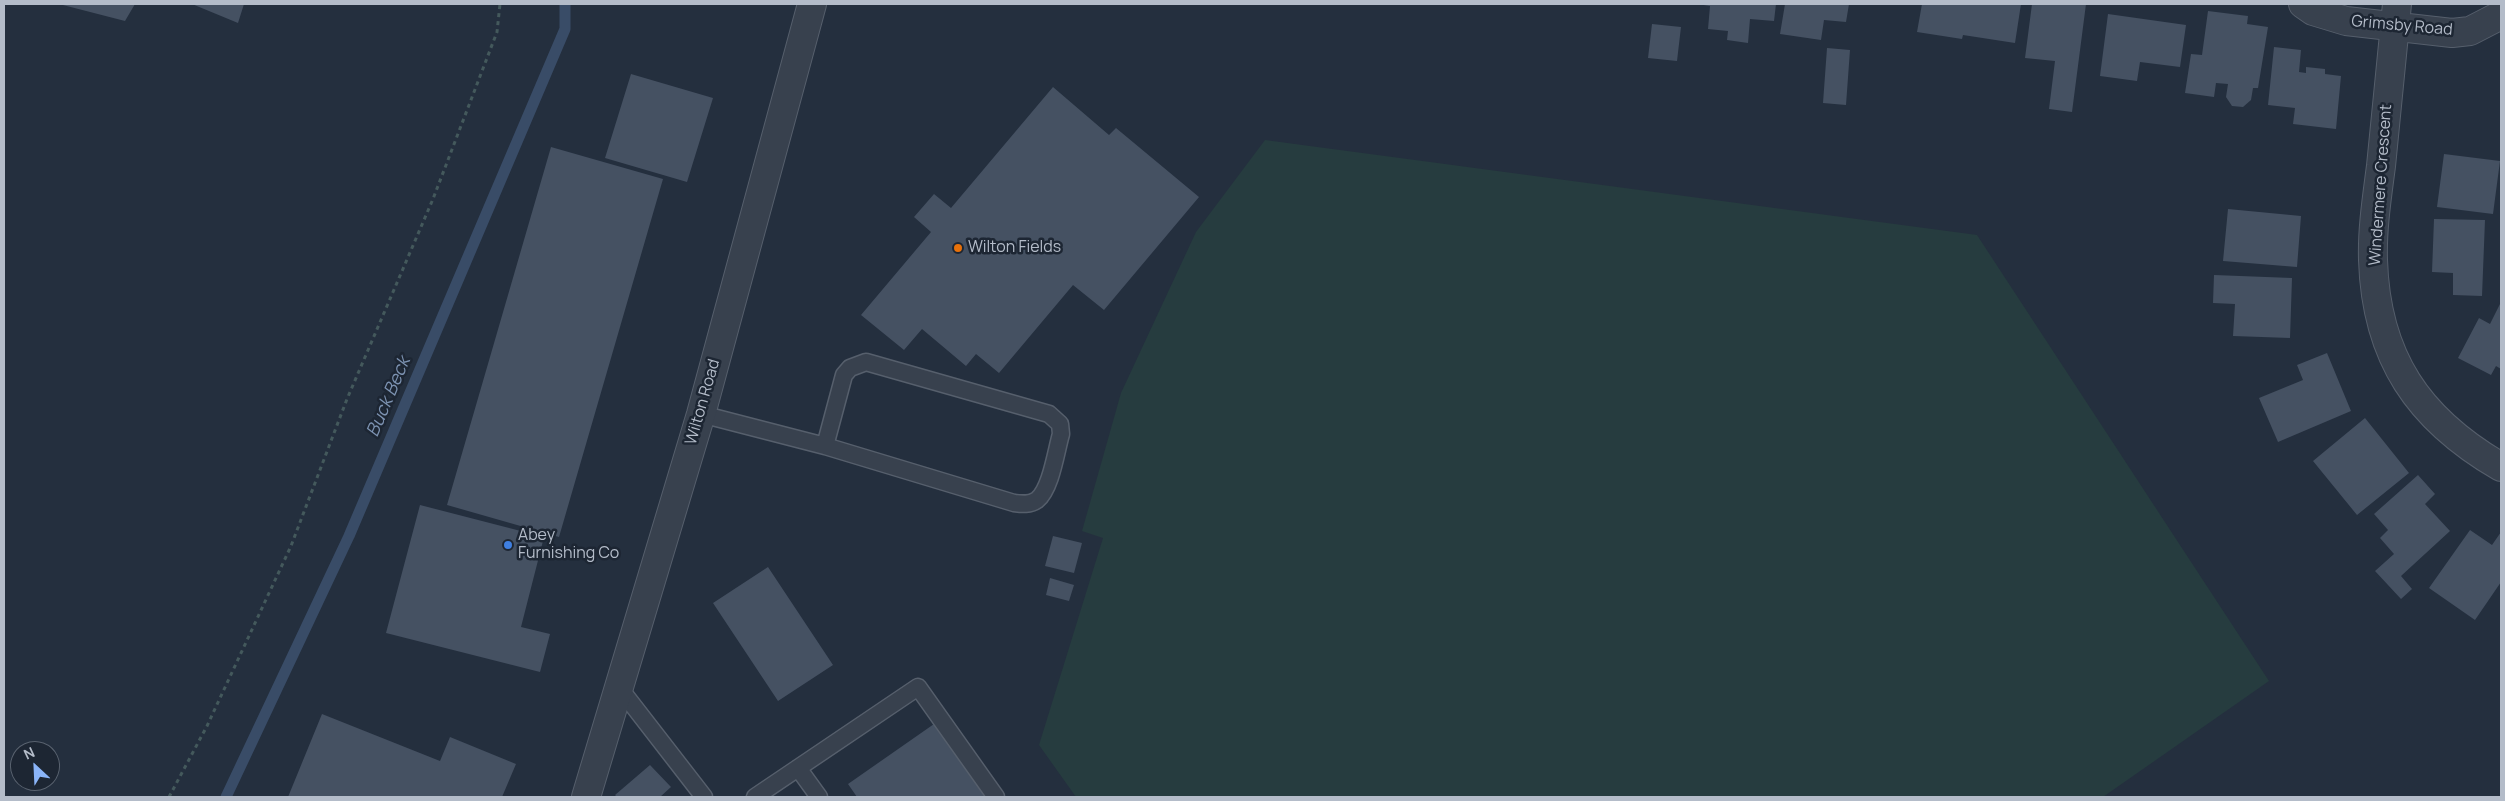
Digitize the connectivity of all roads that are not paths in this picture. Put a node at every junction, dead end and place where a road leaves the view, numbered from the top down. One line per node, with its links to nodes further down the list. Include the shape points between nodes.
1 (812, 4): 5 (street, Wilton Road)
2 (2304, 4): 3 (street, Grimsby Road, via 2312,11 2346,21)
3 (2396, 15): 4 (street, Grimsby Road, via 2452,33 2470,30); 7 (street, Windermere Crescent, via 2373,249 2377,307 2392,358 2420,404 2470,449)
4 (2501, 15)
5 (701, 414): 6 (lane); 8 (street, Wilton Road)
6 (825, 446): 6 (lane, via 1026,504 1037,500 1045,490 1061,434 1060,424 1049,414 866,362 850,368 844,375)
7 (2501, 467)
8 (618, 686): 10 (street, Wilton Road); 11 (lane)
9 (798, 768): 12 (lane); 13 (lane); 14 (lane, via 918,687)
10 (586, 797)
11 (704, 797)
12 (754, 797)
13 (819, 797)
14 (996, 797)

